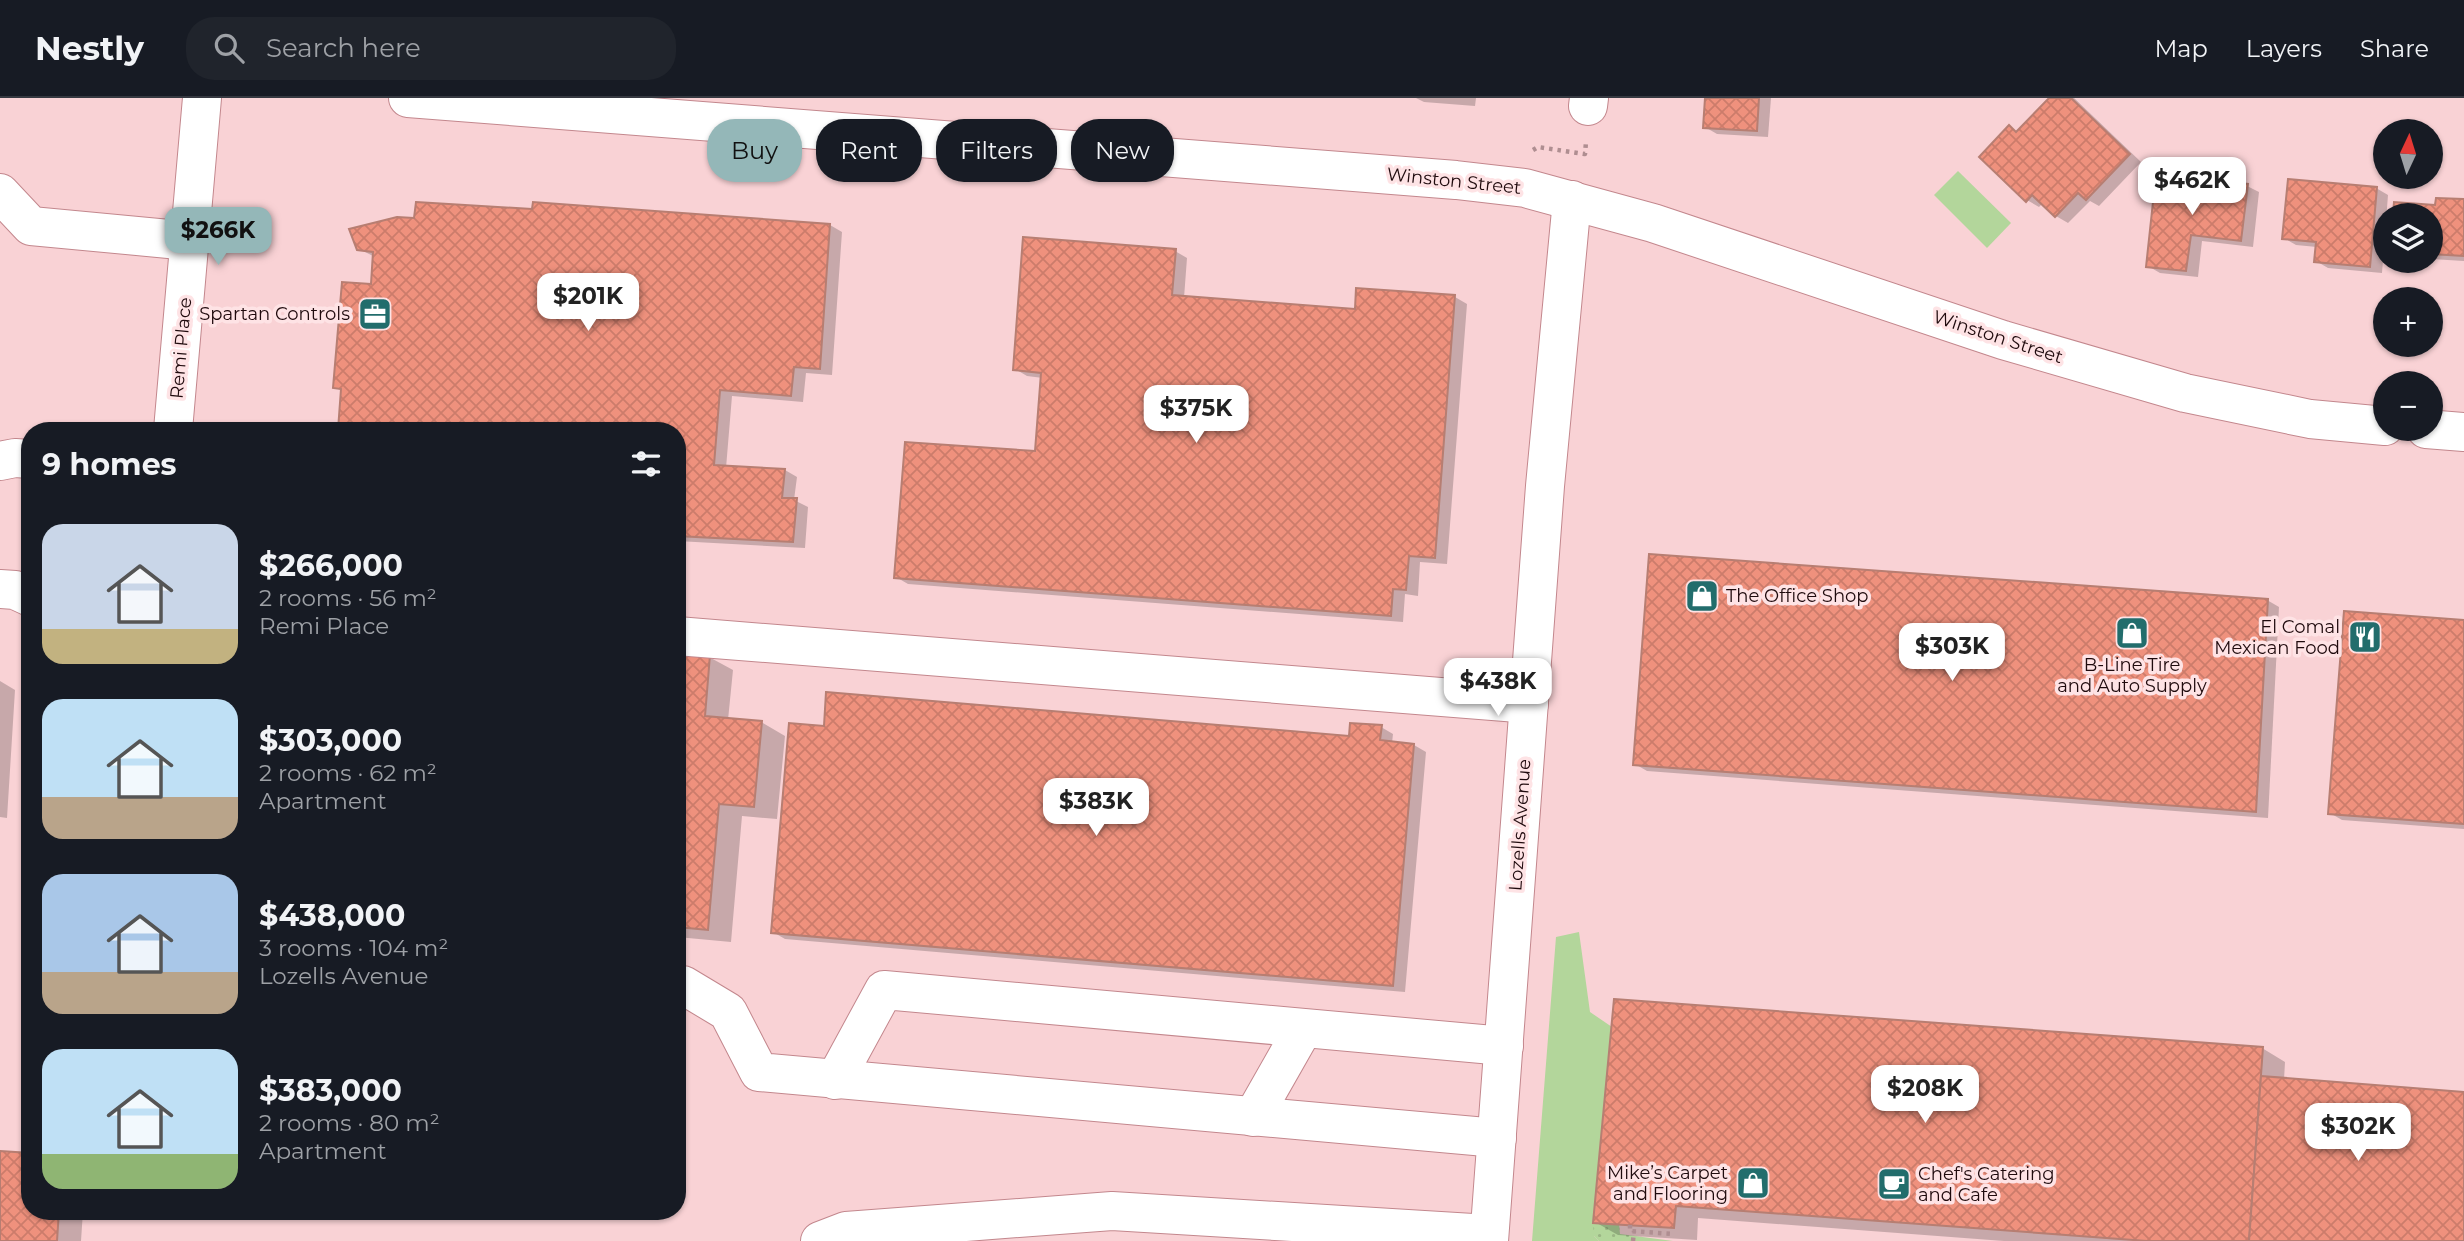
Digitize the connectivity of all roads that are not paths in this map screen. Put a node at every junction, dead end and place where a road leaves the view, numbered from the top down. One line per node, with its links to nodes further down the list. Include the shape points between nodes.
1 (202, 98): 5 (street, Remi Place)
2 (408, 98): 4 (street, Winston Street, via 1456,180 1525,188)
3 (0, 194): 5 (street, via 31,226)
4 (1572, 200): 7 (street, Winston Street, via 2003,340 2185,393 2310,419); 15 (street, Lozells Avenue)
5 (190, 241): 6 (street, Remi Place)
6 (174, 422)
7 (2373, 425)
8 (2443, 430): 9 (street)
9 (2464, 432)
10 (21, 458): 11 (street)
11 (0, 461)
12 (0, 589): 13 (street)
13 (21, 593)
14 (686, 637): 15 (street)
15 (1529, 704): 18 (street, Lozells Avenue)
16 (686, 987): 19 (street, via 728,1012 759,1072)
17 (1303, 1029): 18 (street); 19 (street, via 884,990); 20 (street)
18 (1504, 1046): 21 (street, Lozells Avenue)
19 (835, 1080): 20 (street)
20 (1253, 1117): 21 (street)
21 (1497, 1138): 22 (street, Lozells Avenue)
22 (1489, 1238): 23 (street, via 1112,1211 846,1231)
23 (820, 1241)

